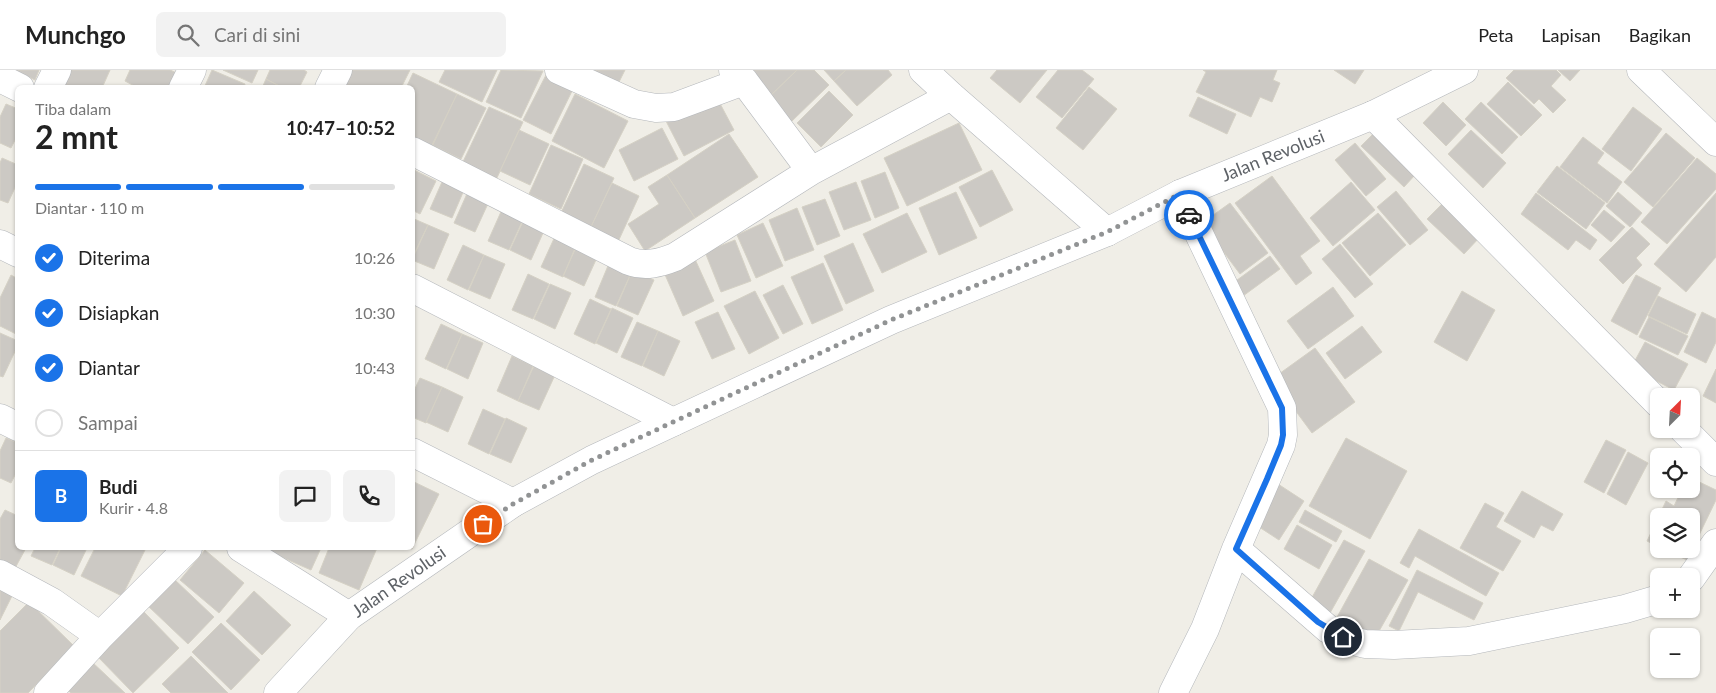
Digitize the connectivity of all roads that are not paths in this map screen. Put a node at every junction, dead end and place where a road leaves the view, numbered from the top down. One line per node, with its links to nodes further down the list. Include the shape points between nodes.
1 (57, 70): 10 (street)
2 (192, 70): 11 (street)
3 (338, 70): 12 (street)
4 (559, 70): 8 (street, via 634,104 656,108 674,108)
5 (923, 70): 14 (street)
6 (1464, 70): 15 (street, Jalan Revolusi)
7 (1641, 70): 16 (street)
8 (739, 76): 18 (street)
9 (0, 78): 13 (street)
10 (50, 85)
11 (184, 85)
12 (330, 85)
13 (15, 86)
14 (950, 96): 18 (street); 20 (street)
15 (1373, 116): 19 (street, Jalan Revolusi); 24 (street)
16 (1716, 142)
17 (415, 153): 18 (street, via 629,261 641,264 675,257)
18 (811, 171)
19 (1180, 194): 20 (street, Jalan Revolusi); 33 (street, via 1282,408 1281,445)
20 (1107, 232): 26 (street, Jalan Revolusi, via 891,320)
21 (0, 244): 22 (street)
22 (15, 252)
23 (415, 290): 26 (street)
24 (1650, 395)
25 (0, 418): 27 (street)
26 (674, 422): 31 (street, Jalan Revolusi, via 592,460)
27 (15, 426)
28 (1692, 438): 30 (street)
29 (415, 454): 31 (street)
30 (1716, 462)
31 (513, 504): 39 (street, Jalan Revolusi)
32 (1716, 543): 36 (street)
33 (1236, 549): 38 (street, via 1323,625 1365,644 1469,641); 43 (street, via 1205,629)
34 (186, 550): 40 (street)
35 (244, 550): 39 (street)
36 (1698, 568)
37 (0, 574): 40 (street, via 52,602)
38 (1650, 602)
39 (349, 616): 42 (street, Jalan Revolusi)
40 (100, 636): 41 (street)
41 (48, 693)
42 (278, 693)
43 (1174, 693)

